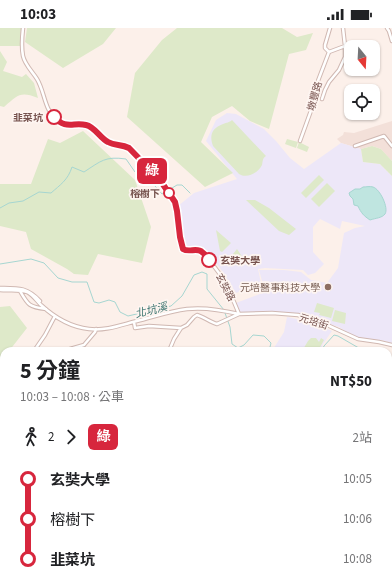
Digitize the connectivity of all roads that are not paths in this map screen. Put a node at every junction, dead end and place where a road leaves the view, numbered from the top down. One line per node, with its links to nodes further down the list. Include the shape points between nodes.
1 (23, 28): 16 (street, 玄奘路, via 23,56 38,80 49,110 57,120 66,124 88,125 108,142 129,148 160,180 175,202 183,249 201,250 204,253 225,283)
2 (330, 28): 7 (street, 墩豐路, via 325,45)
3 (343, 28): 6 (street, 墩豐路)
4 (387, 28): 5 (street)
5 (392, 41)
6 (344, 46): 7 (street)
7 (329, 52): 10 (street, 墩豐路)
8 (344, 59): 9 (street, 墩豐路, via 329,82)
9 (322, 100)
10 (300, 141)
11 (355, 146): 12 (street, via 384,136)
12 (392, 146)
13 (0, 289): 14 (street); 15 (street, via 28,291 36,296)
14 (20, 291): 15 (street, via 32,295); 15 (street, via 26,302 34,307)
15 (46, 309): 17 (street)
16 (239, 314): 18 (street, via 198,308); 19 (street, 元培街, via 217,324 197,315); 21 (street, 元培街, via 298,315 326,324 358,339)
17 (55, 316): 20 (street, via 77,326); 22 (street)
18 (134, 322): 19 (street, via 136,328); 20 (street, via 109,329)
19 (181, 328): 24 (street)
20 (96, 329): 23 (street, via 84,344)
21 (392, 345)
22 (37, 347)
23 (75, 347)
24 (171, 347)

